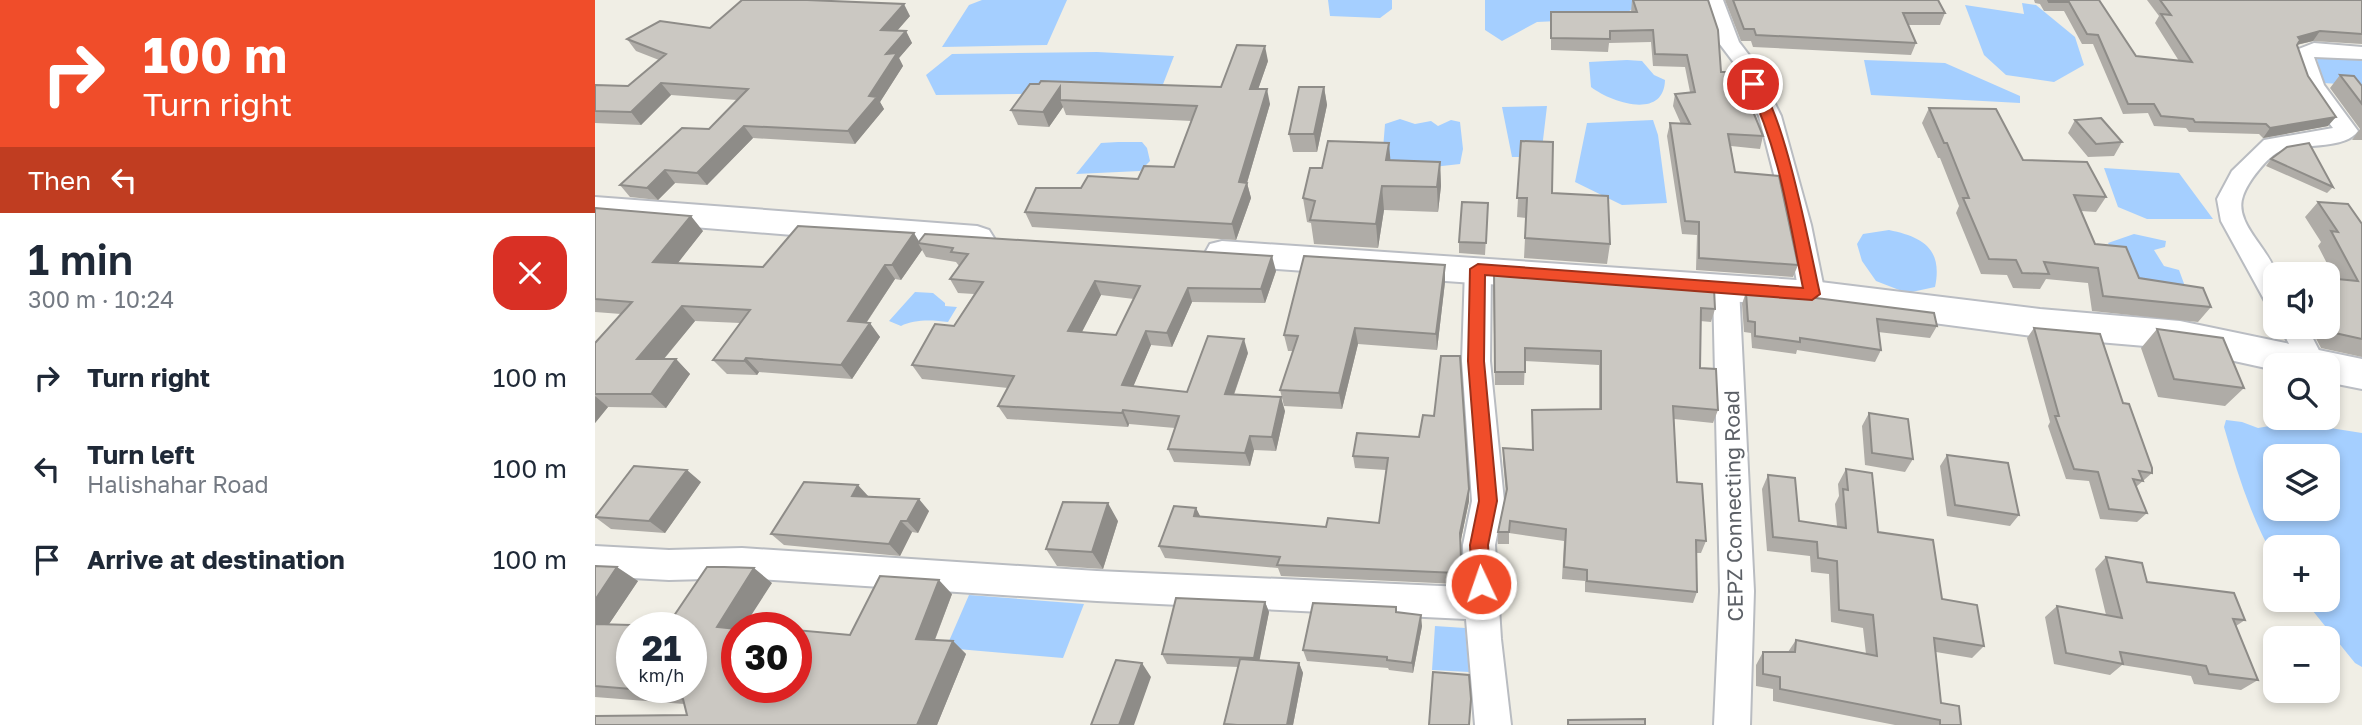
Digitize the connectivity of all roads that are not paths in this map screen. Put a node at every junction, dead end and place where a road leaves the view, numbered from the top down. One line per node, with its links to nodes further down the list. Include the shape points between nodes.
1 (1713, 0): 9 (street, via 1729,43 1745,63 1770,117)
2 (2362, 53): 7 (street, via 2314,49 2303,54 2312,82 2347,131 2272,145 2241,176 2229,199 2233,221)
3 (595, 208): 4 (street)
4 (1005, 240)
5 (1186, 251): 6 (street)
6 (1478, 269): 8 (street); 14 (street, via 1476,361 1488,501 1479,545)
7 (2263, 275)
8 (1726, 287): 9 (street); 16 (street, CEPZ Connecting Road, via 1738,591)
9 (1812, 294): 10 (street, via 2040,323 2180,335)
10 (2265, 353)
11 (2340, 369): 12 (street)
12 (2362, 374)
13 (595, 561): 14 (street, via 742,563)
14 (1482, 604): 15 (street)
15 (1493, 725)
16 (1732, 725)

